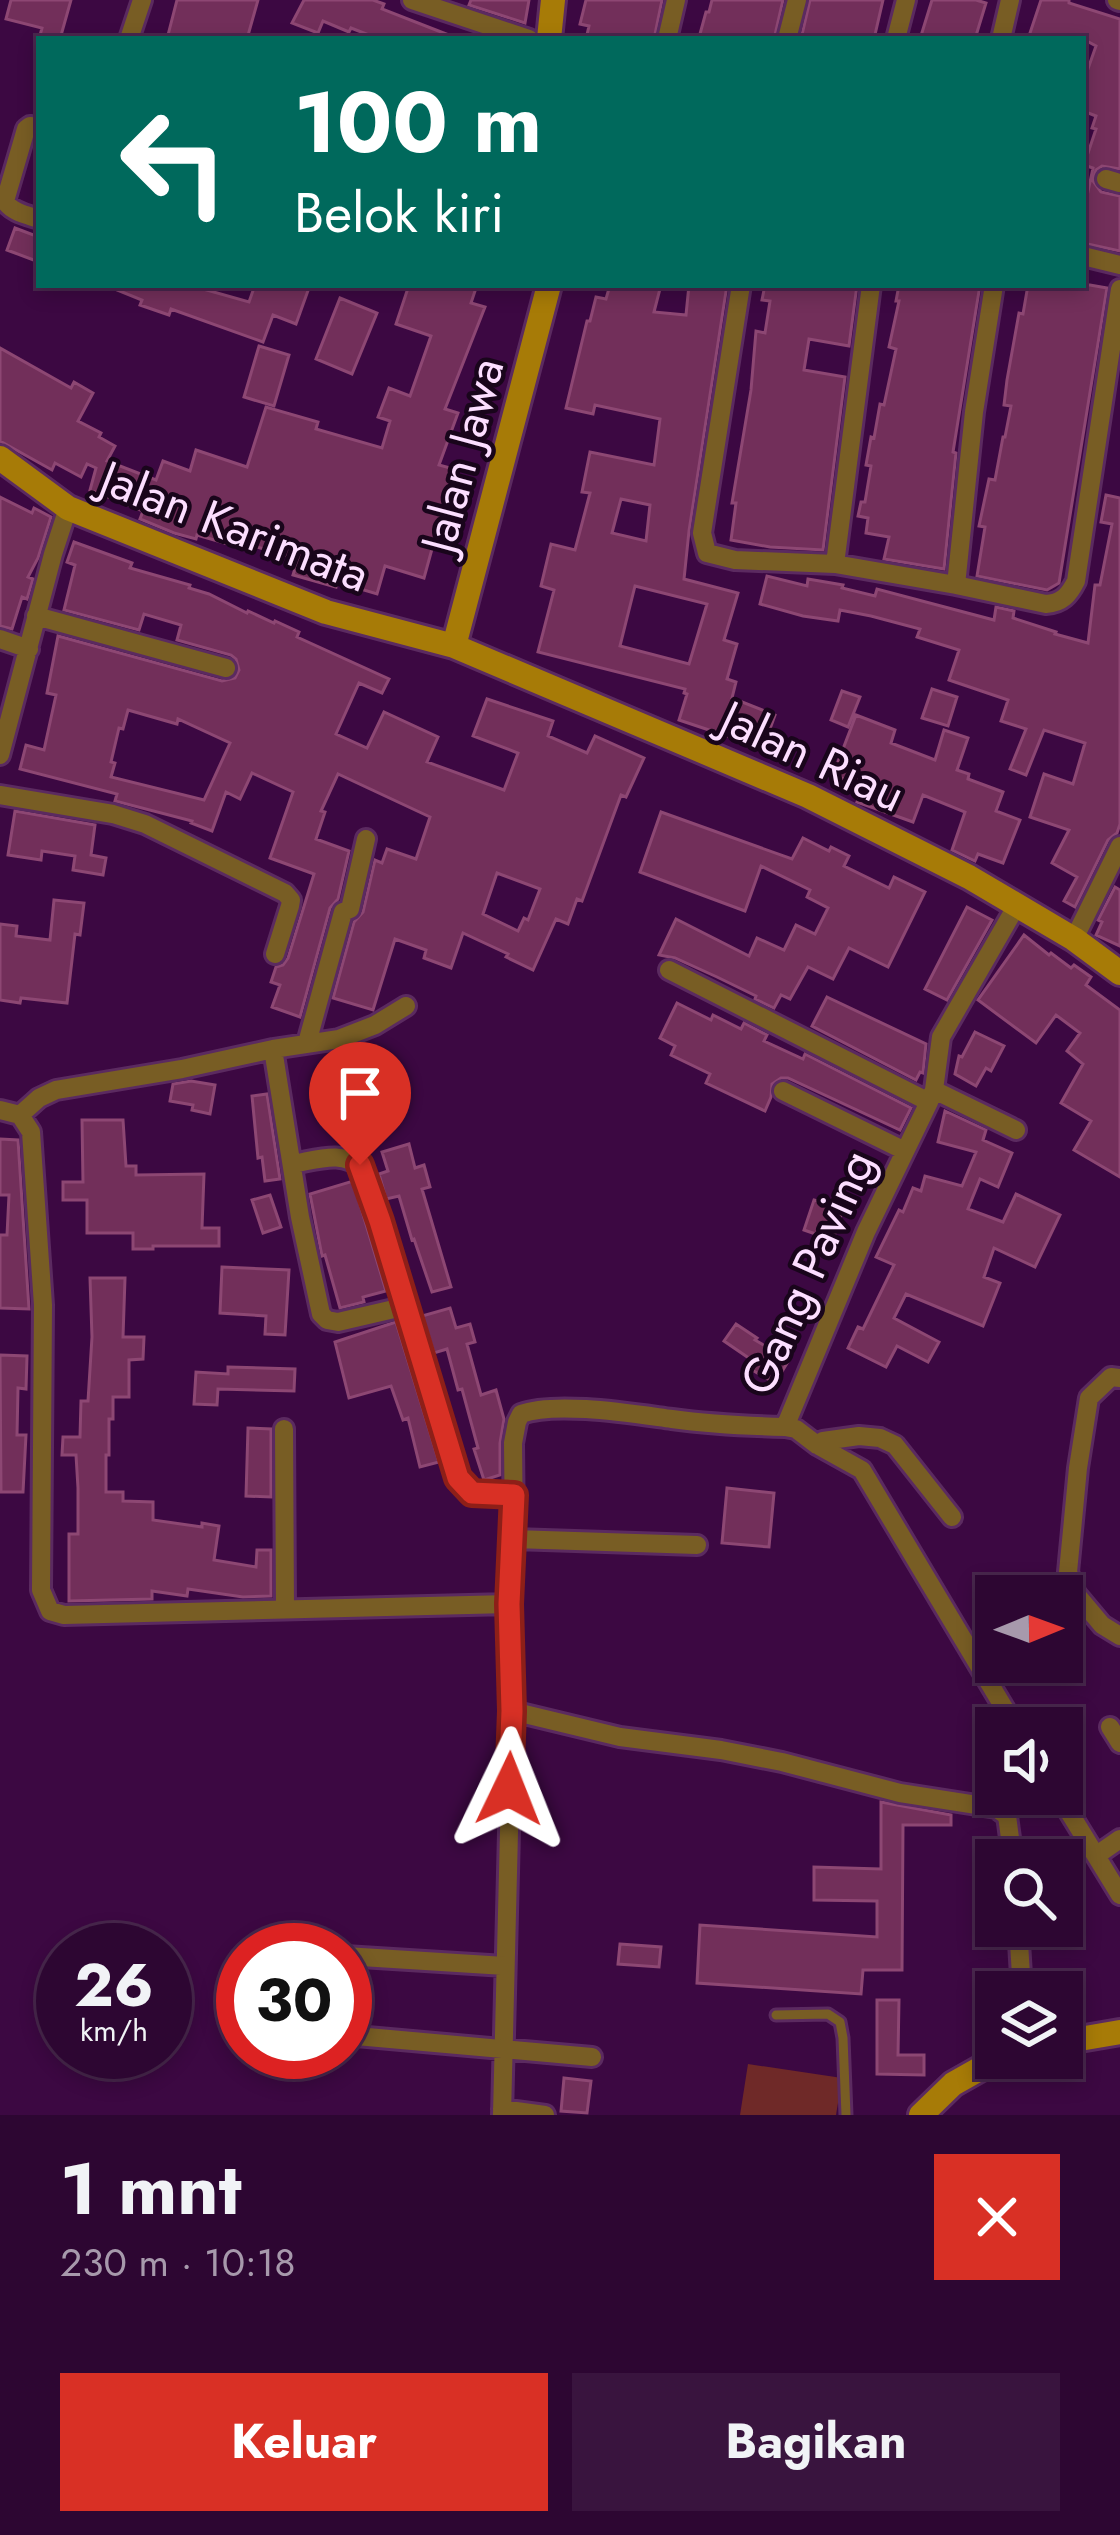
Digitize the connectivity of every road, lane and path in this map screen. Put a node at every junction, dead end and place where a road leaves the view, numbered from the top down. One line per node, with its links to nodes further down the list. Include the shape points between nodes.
1 (142, 0): 8 (street)
2 (412, 0): 9 (street)
3 (553, 0): 10 (main road)
4 (676, 0): 11 (street)
5 (797, 0): 12 (street)
6 (906, 0): 13 (street)
7 (1010, 0): 14 (street)
8 (130, 36)
9 (520, 36)
10 (549, 36)
11 (669, 36)
12 (788, 36)
13 (897, 36)
14 (1002, 36)
15 (36, 127): 16 (street, via 26,129 5,201)
16 (36, 218)
17 (1086, 257): 18 (street)
18 (1120, 265)
19 (548, 288): 30 (main road, Jalan Jawa)
20 (741, 288): 26 (street, via 705,550 735,560)
21 (871, 288): 26 (street)
22 (994, 288): 27 (street)
23 (1120, 289): 27 (street, via 1072,589 1059,602 1037,604)
24 (0, 458): 25 (main road, Jalan Karimata)
25 (68, 508): 28 (street); 30 (main road, Jalan Karimata, via 326,612)
26 (836, 564): 27 (street)
27 (956, 585)
28 (36, 616): 31 (street); 32 (street)
29 (0, 639): 31 (street)
30 (454, 646): 37 (main road, Jalan Riau, via 808,796)
31 (29, 649): 33 (street)
32 (226, 668)
33 (0, 755)
34 (0, 795): 39 (street, via 146,824 286,893 290,906)
35 (367, 839): 43 (street)
36 (1120, 846): 38 (street)
37 (1017, 905): 38 (main road, Jalan Riau); 46 (street, Gang Paving, via 941,1037)
38 (1074, 939): 41 (main road, Jalan Riau)
39 (275, 954)
40 (669, 970): 46 (street)
41 (1120, 973)
42 (406, 1006): 43 (street, via 339,1040)
43 (307, 1043): 44 (street)
44 (273, 1049): 47 (street, via 56,1090); 50 (street)
45 (783, 1091): 49 (street)
46 (932, 1096): 48 (street); 49 (street, Gang Paving)
47 (10, 1113): 61 (street, via 32,1132 43,1305 44,1602 64,1615)
48 (1016, 1130)
49 (905, 1151): 53 (street, Gang Paving)
50 (292, 1164): 51 (street, via 341,1156 360,1165); 51 (street, via 323,1317 338,1322)
51 (407, 1306): 56 (street, via 460,1483 472,1493)
52 (1120, 1378): 62 (street, via 1089,1398 1068,1562 1072,1589)
53 (785, 1427): 55 (street); 56 (street, Gang Paving, via 527,1411 515,1430)
54 (284, 1429): 61 (street)
55 (817, 1445): 57 (street, via 859,1436 896,1445); 63 (street, via 862,1470)
56 (514, 1495): 58 (street)
57 (952, 1517)
58 (514, 1539): 59 (street); 60 (street)
59 (697, 1545)
60 (509, 1604): 61 (street); 64 (street)
61 (285, 1609)
62 (1120, 1636)
63 (1003, 1707)
64 (512, 1711): 66 (street, via 996,1808 1007,1816); 71 (street)
65 (1071, 1815): 68 (street)
66 (1010, 1839)
67 (1120, 1839): 68 (street)
68 (1096, 1856): 69 (street)
69 (1120, 1894)
70 (372, 1958): 71 (street)
71 (505, 1966): 76 (street)
72 (776, 2014): 81 (lane, via 828,2014 840,2022)
73 (1120, 2032): 75 (main road)
74 (372, 2038): 76 (street)
75 (1083, 2038)
76 (505, 2050): 77 (street); 79 (street)
77 (592, 2057)
78 (975, 2072): 82 (main road)
79 (502, 2112): 80 (street)
80 (545, 2115)
81 (846, 2115)
82 (921, 2115)

